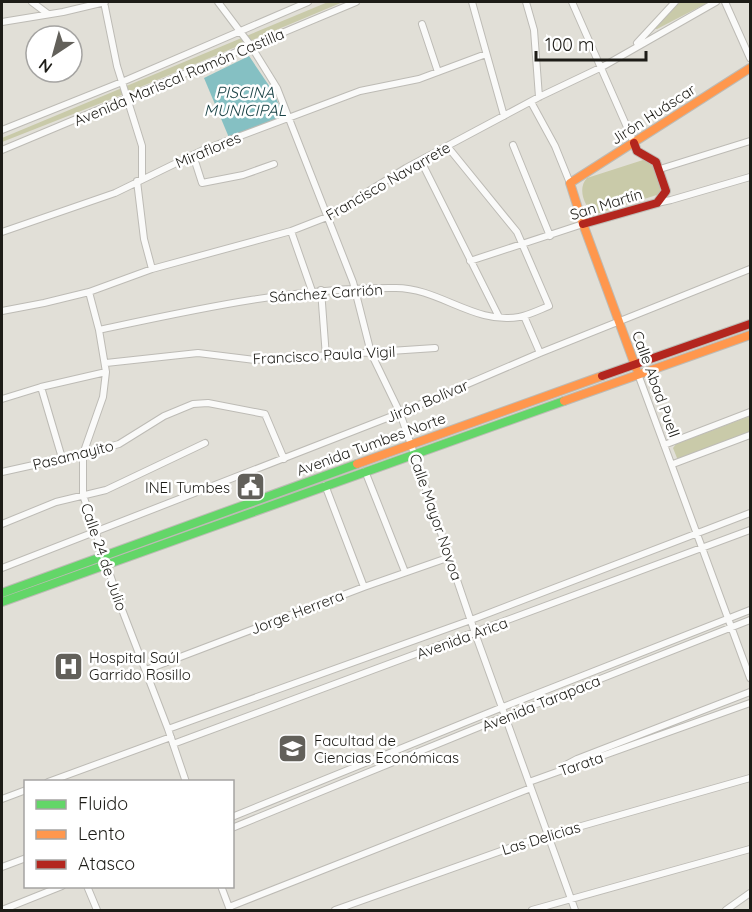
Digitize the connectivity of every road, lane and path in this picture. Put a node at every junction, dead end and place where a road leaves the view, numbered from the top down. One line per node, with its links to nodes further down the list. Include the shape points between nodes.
1 (32, 2): 12 (street)
2 (105, 2): 12 (street); 23 (street)
3 (218, 2): 15 (street, Calle Mayor Novoa)
4 (308, 2): 15 (street, Avenida Mariscal Ramón Castilla)
5 (356, 2): 16 (street, Avenida Mariscal Ramón Castilla)
6 (472, 2): 18 (street)
7 (526, 2): 24 (street, via 534,30)
8 (572, 2): 20 (street)
9 (675, 2): 17 (street)
10 (716, 2): 17 (street, Francisco Navarrete)
11 (726, 2): 19 (street)
12 (48, 14): 13 (street)
13 (2, 22)
14 (422, 24): 22 (street)
15 (240, 31): 16 (street, Calle Mayor Novoa); 23 (street, Avenida Mariscal Ramón Castilla)
16 (251, 45): 25 (street, Avenida Mariscal Ramón Castilla); 28 (street, Calle Mayor Novoa, via 277,88)
17 (633, 48): 20 (street, Francisco Navarrete)
18 (486, 54): 22 (street, Miraflores); 27 (street)
19 (750, 58)
20 (602, 68): 24 (street, Francisco Navarrete); 31 (street)
21 (750, 68): 31 (main road, Jirón Huáscar)
22 (438, 72): 28 (street, Miraflores, via 360,91)
23 (122, 82): 25 (street); 29 (street, Avenida Mariscal Ramón Castilla)
24 (539, 97): 26 (street, Francisco Navarrete)
25 (128, 98): 34 (street, Avenida Mariscal Ramón Castilla); 40 (street, via 142,146)
26 (531, 102): 27 (street, Francisco Navarrete); 41 (street, Calle Abad Puell)
27 (504, 116): 33 (street, Francisco Navarrete)
28 (289, 118): 35 (street, Miraflores); 43 (street, Calle Mayor Novoa)
29 (2, 130)
30 (750, 141): 38 (street)
31 (634, 143): 38 (main road, via 637,151 652,158); 41 (main road, Jirón Huáscar)
32 (513, 145): 47 (street)
33 (447, 146): 36 (street, Francisco Navarrete); 48 (street)
34 (2, 150)
35 (193, 155): 37 (street, via 202,183); 40 (street, Miraflores)
36 (421, 161): 43 (street, Francisco Navarrete); 49 (street)
37 (274, 164)
38 (660, 169): 42 (main road, via 666,191)
39 (750, 177): 42 (street, San Martín)
40 (140, 180): 46 (street, Miraflores, via 115,193); 51 (street, via 144,239)
41 (570, 183): 44 (main road, Calle Abad Puell)
42 (657, 203): 44 (main road, San Martín)
43 (327, 217): 45 (street, Francisco Navarrete); 53 (street, Calle Mayor Novoa)
44 (583, 224): 47 (street, San Martín); 59 (main road, Calle Abad Puell)
45 (291, 231): 51 (street, Francisco Navarrete); 54 (street)
46 (2, 232)
47 (550, 236): 48 (street, San Martín)
48 (524, 244): 49 (street, San Martín); 57 (street, Sánchez Carrión, via 549,306)
49 (470, 261): 58 (street)
50 (750, 269): 59 (street, Jirón Bolívar)
51 (152, 270): 55 (street, Francisco Navarrete)
52 (321, 290): 53 (street, Sánchez Carrión); 54 (street, Sánchez Carrión); 66 (street)
53 (354, 290): 58 (street, Sánchez Carrión, via 410,289 481,315); 64 (street, Calle Mayor Novoa)
54 (312, 291): 61 (street, Sánchez Carrión, via 216,305)
55 (89, 292): 56 (street, Francisco Navarrete); 61 (street, Calle 24 de Julio)
56 (2, 311)
57 (524, 316): 58 (street, Sánchez Carrión); 65 (street)
58 (499, 317)
59 (619, 321): 65 (street, Jirón Bolívar); 68 (main road, Calle Abad Puell)
60 (750, 324): 68 (main road, Avenida Tumbes Norte)
61 (99, 330): 67 (street, Calle 24 de Julio)
62 (750, 335): 70 (main road, Avenida Tumbes Norte)
63 (435, 348): 64 (street, Francisco Paula Vigil)
64 (371, 353): 66 (street, Francisco Paula Vigil); 74 (street, Calle Mayor Novoa)
65 (540, 353): 74 (street, Jirón Bolívar)
66 (326, 357): 67 (street, Francisco Paula Vigil, via 255,360 198,353)
67 (106, 363): 69 (street, Calle 24 de Julio)
68 (635, 365): 70 (main road, Calle Abad Puell); 77 (main road, Avenida Tumbes Norte)
69 (106, 372): 71 (street); 79 (street, Calle 24 de Julio, via 103,397)
70 (638, 374): 78 (street, Calle Abad Puell); 80 (main road, Avenida Tumbes Norte)
71 (41, 387): 72 (street); 81 (street)
72 (2, 399)
73 (750, 412): 78 (street)
74 (400, 413): 77 (street, Calle Mayor Novoa); 82 (street, Jirón Bolívar)
75 (750, 435): 83 (street)
76 (205, 443): 87 (street, via 106,490)
77 (411, 444): 80 (street, Calle Mayor Novoa); 95 (main road, Avenida Tumbes Norte)
78 (664, 445): 83 (street, Calle Abad Puell)
79 (83, 454): 81 (street, Pasamayito); 82 (street, Pasamayito, via 119,444 164,416 201,403 266,414); 87 (street, Calle 24 de Julio)
80 (414, 454): 84 (main road, Avenida Tumbes Norte); 94 (street, Calle Mayor Novoa)
81 (62, 458): 85 (street, Pasamayito)
82 (284, 459): 91 (street, Jirón Bolívar)
83 (673, 464): 92 (street, Calle Abad Puell)
84 (365, 471): 86 (main road, Avenida Tumbes Norte); 97 (street)
85 (2, 472)
86 (325, 485): 95 (main road, Avenida Tumbes Norte); 98 (street)
87 (82, 495): 89 (street); 91 (street, Calle 24 de Julio)
88 (750, 513): 92 (street)
89 (2, 524)
90 (750, 530): 93 (street, Avenida Arica)
91 (96, 532): 95 (street, Calle 24 de Julio); 96 (street, Jirón Bolívar)
92 (698, 534): 93 (street, Calle Abad Puell); 103 (street)
93 (703, 548): 102 (street, Calle Abad Puell); 106 (street, Avenida Arica)
94 (450, 557): 97 (street, Jorge Herrera); 103 (street, Calle Mayor Novoa)
95 (106, 560): 99 (main road, Avenida Tumbes Norte); 100 (main road, Avenida Tumbes Norte); 107 (street, Calle 24 de Julio)
96 (2, 568)
97 (405, 572): 98 (street, Jorge Herrera)
98 (364, 587): 107 (street, Jorge Herrera)
99 (2, 593)
100 (2, 602)
101 (750, 610): 102 (street)
102 (729, 619): 105 (street, Calle Abad Puell); 111 (street)
103 (471, 620): 106 (street, Calle Mayor Novoa); 113 (street)
104 (750, 620): 105 (street, Avenida Tarapaca)
105 (732, 627): 108 (street, Calle Abad Puell); 112 (street, Avenida Tarapaca)
106 (475, 633): 111 (street, Calle Mayor Novoa); 114 (street, Avenida Arica)
107 (146, 670): 113 (street, Calle 24 de Julio)
108 (750, 678)
109 (750, 692): 115 (street, Tarata, via 577,759)
110 (750, 703): 115 (street, Tarata)
111 (503, 707): 112 (street, Calle Mayor Novoa); 122 (street)
112 (506, 716): 119 (street, Calle Mayor Novoa); 123 (street, Avenida Tarapaca)
113 (168, 729): 114 (street, Calle 24 de Julio)
114 (172, 740): 117 (street, Avenida Arica); 118 (street, Calle 24 de Julio)
115 (549, 774): 119 (street)
116 (750, 778): 124 (street, Las Delicias)
117 (54, 780)
118 (185, 780)
119 (530, 785): 124 (street, Calle Mayor Novoa); 133 (street)
120 (24, 791): 121 (street)
121 (2, 799)
122 (234, 816)
123 (234, 827)
124 (548, 835): 132 (street, Calle Mayor Novoa); 136 (street, Las Delicias)
125 (750, 849): 132 (street)
126 (24, 859): 127 (street)
127 (2, 867)
128 (57, 888): 134 (street)
129 (88, 888): 135 (street)
130 (222, 888): 133 (street)
131 (750, 893): 139 (street)
132 (570, 898): 137 (street); 138 (street, Calle Mayor Novoa)
133 (229, 909)
134 (2, 910)
135 (97, 910)
136 (335, 910)
137 (532, 910)
138 (575, 910)
139 (726, 910)

